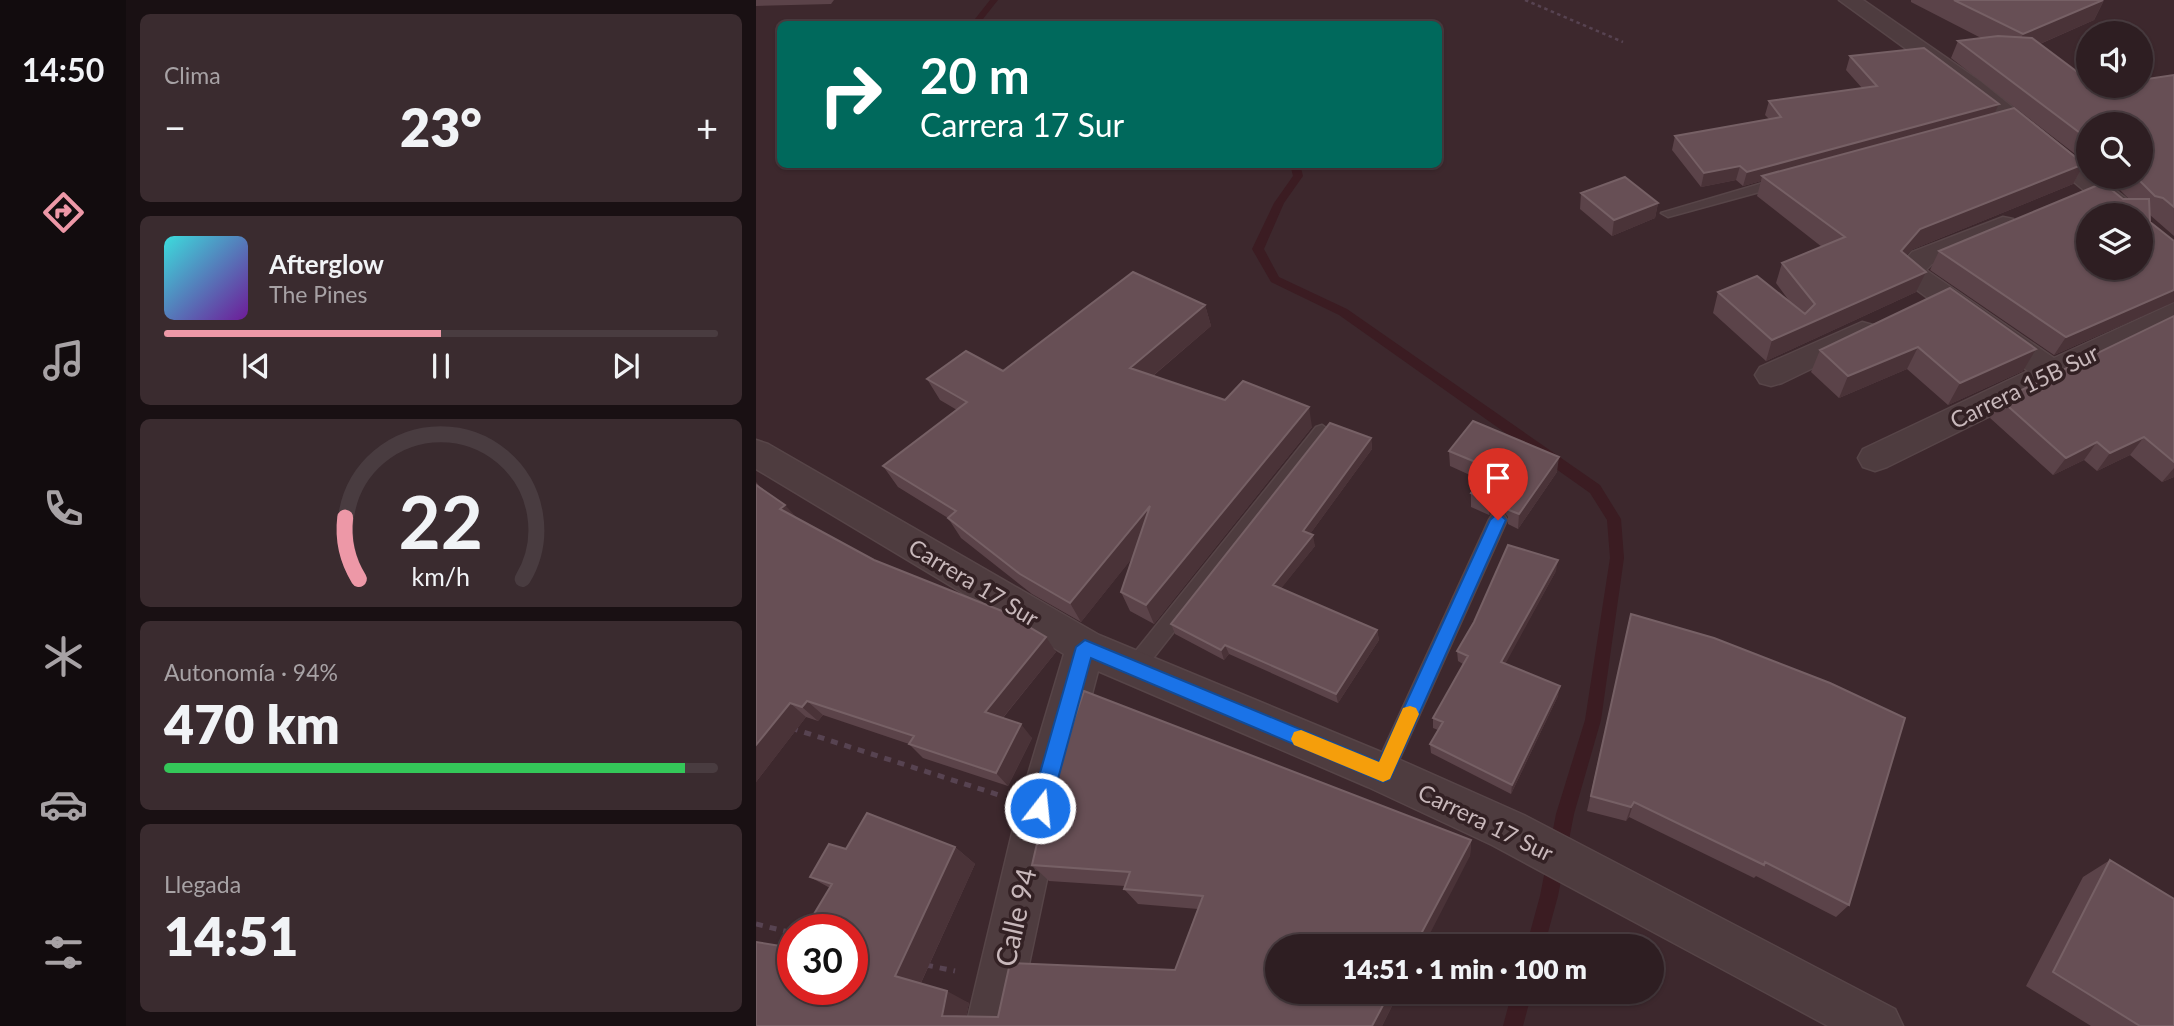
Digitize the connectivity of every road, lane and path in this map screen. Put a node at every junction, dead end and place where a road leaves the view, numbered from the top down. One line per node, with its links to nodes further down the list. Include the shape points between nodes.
1 (1525, 0): 3 (path)
2 (1849, 0): 5 (street, via 1922,49 2084,192)
3 (1623, 41)
4 (1787, 180): 6 (lane)
5 (2104, 203)
6 (1668, 213)
7 (2022, 217): 8 (street, via 1922,258 1909,271 1914,276)
8 (1917, 307): 10 (street); 11 (street)
9 (2174, 313): 10 (street, Carrera 15B Sur)
10 (2052, 372): 14 (street, Carrera 15B Sur)
11 (1771, 375)
12 (1322, 430): 17 (lane)
13 (756, 453): 16 (street, Carrera 17 Sur)
14 (1875, 458)
15 (1498, 520): 19 (lane)
16 (1085, 647): 17 (street, Carrera 17 Sur); 20 (street, Calle 94)
17 (1133, 669): 19 (street, Carrera 17 Sur)
18 (782, 725): 20 (path)
19 (1383, 773): 26 (street, Carrera 17 Sur, via 1628,892)
20 (1040, 808): 24 (street, Calle 94)
21 (756, 924): 22 (path)
22 (777, 929)
23 (919, 963): 24 (path)
24 (1000, 982): 25 (street, Calle 94)
25 (991, 1026)
26 (1878, 1026)

